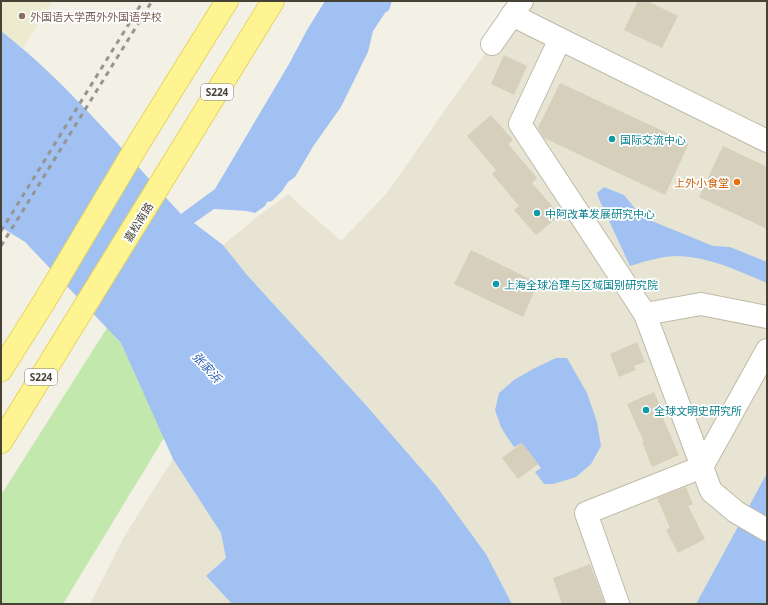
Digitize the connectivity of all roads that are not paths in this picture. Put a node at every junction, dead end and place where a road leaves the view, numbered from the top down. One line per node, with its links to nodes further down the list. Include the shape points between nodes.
1 (227, 1): 10 (main road)
2 (273, 1): 11 (main road, 嘉松南路 / S224)
3 (517, 8): 4 (street); 5 (street)
4 (560, 39): 6 (street); 7 (street, via 520,124)
5 (492, 44)
6 (767, 141)
7 (645, 314): 8 (street, via 701,304); 12 (street)
8 (767, 317)
9 (767, 350): 12 (street)
10 (1, 370)
11 (1, 442)
12 (702, 467): 13 (street, via 711,491 736,512); 14 (street, via 586,512)
13 (767, 530)
14 (618, 604)

